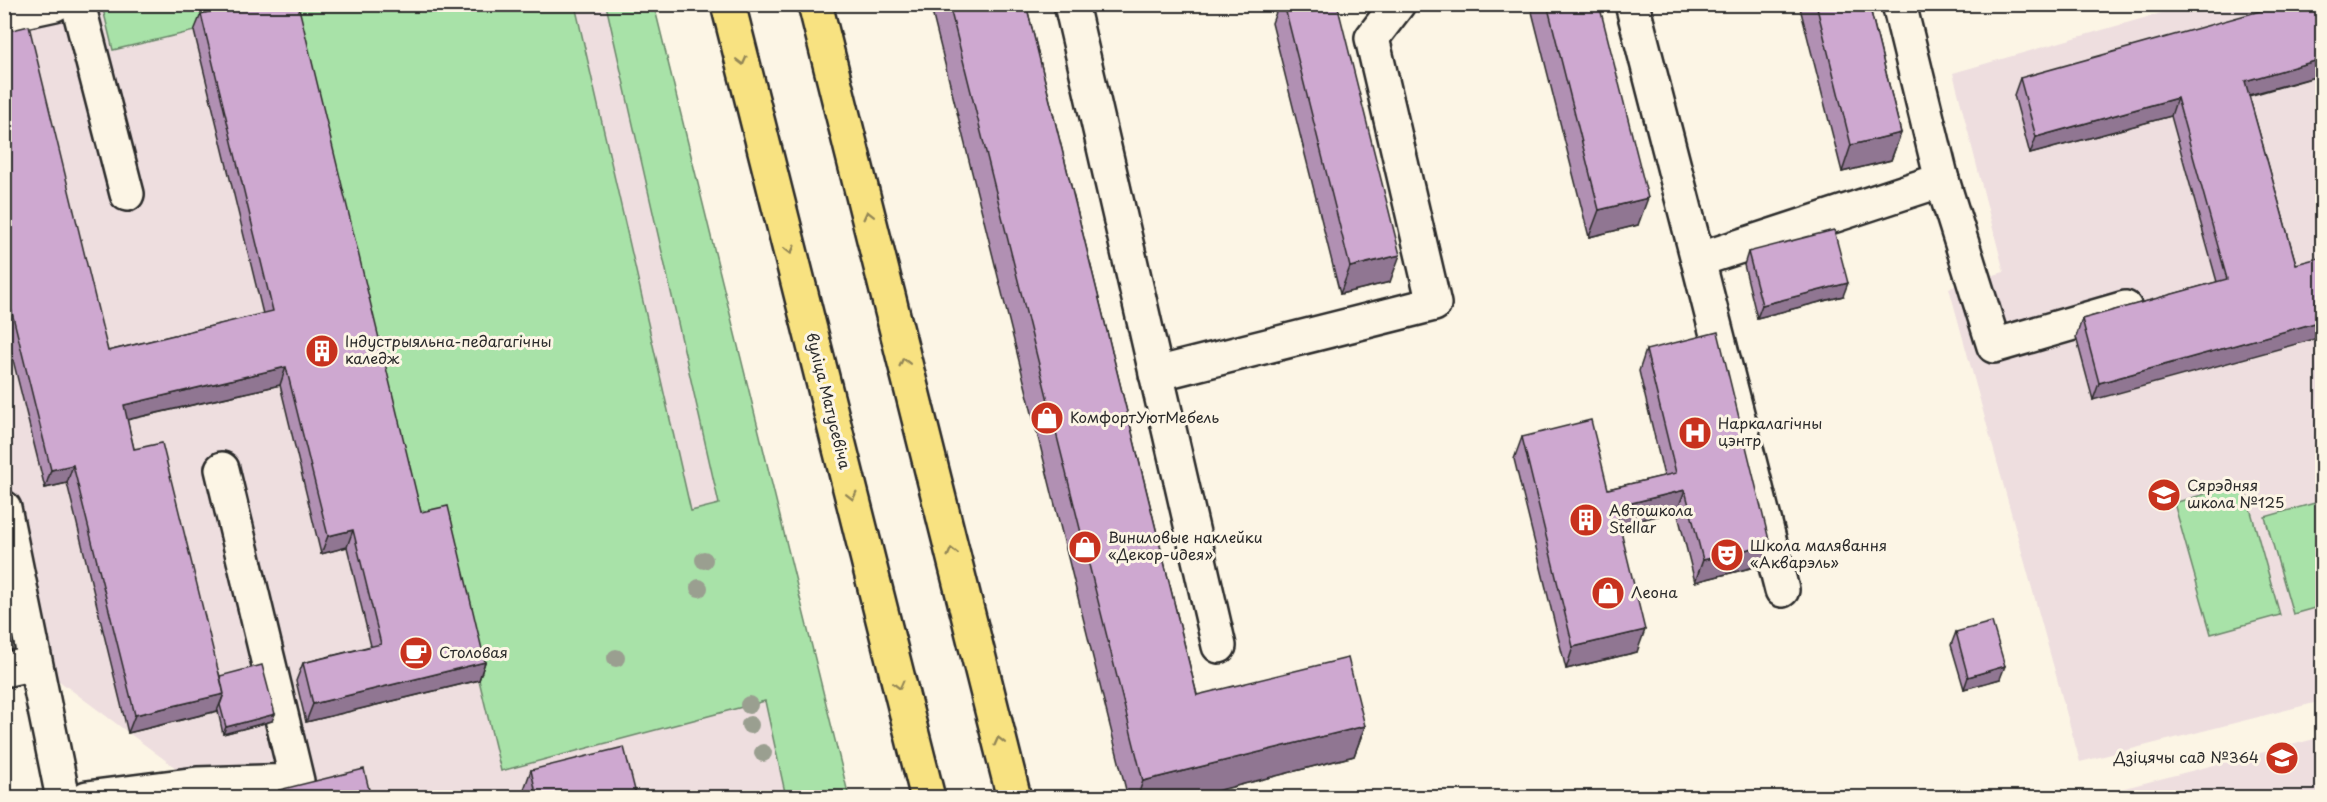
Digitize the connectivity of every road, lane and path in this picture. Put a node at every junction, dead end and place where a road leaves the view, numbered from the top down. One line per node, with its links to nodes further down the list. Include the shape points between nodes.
1 (55, 4): 9 (lane)
2 (78, 4): 11 (lane)
3 (728, 4): 23 (main road, вуліца Матусевіча, one-way to 23)
4 (815, 4): 24 (main road, one-way to 4)
5 (1071, 4): 14 (lane)
6 (1398, 4): 14 (lane, via 1372,38 1434,304)
7 (1632, 4): 12 (lane)
8 (1899, 4): 10 (lane)
9 (4, 15)
10 (1942, 180): 12 (lane); 13 (lane, via 1994,346)
11 (127, 194)
12 (1698, 260): 17 (lane)
13 (2159, 299)
14 (1156, 374): 18 (lane)
15 (222, 469): 20 (lane, via 297,781)
16 (4, 508): 19 (lane)
17 (1782, 590)
18 (1219, 645)
19 (20, 666): 21 (lane)
20 (199, 791): 22 (lane)
21 (63, 798)
22 (87, 798)
23 (928, 798)
24 (1014, 798)

